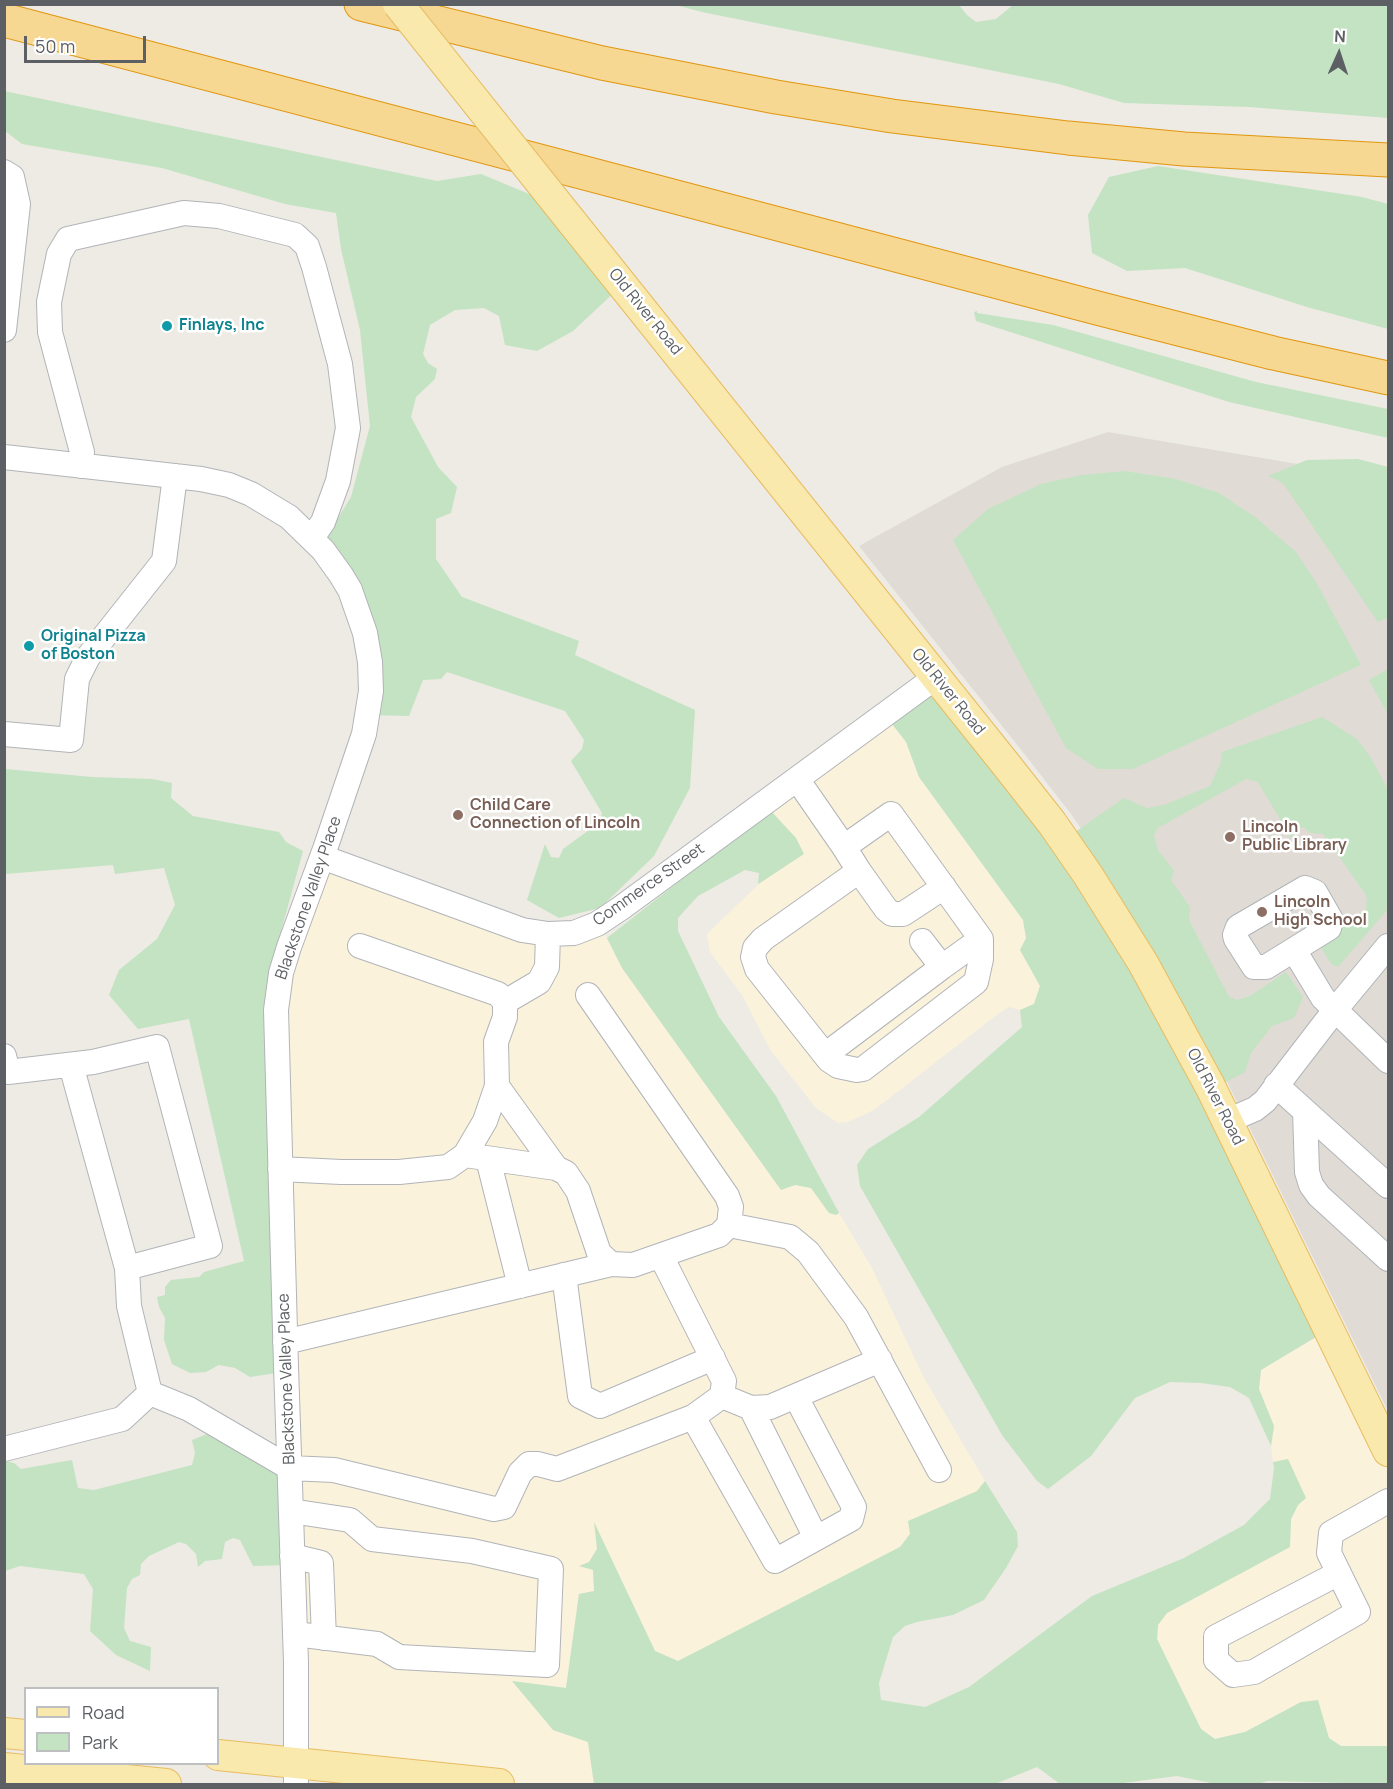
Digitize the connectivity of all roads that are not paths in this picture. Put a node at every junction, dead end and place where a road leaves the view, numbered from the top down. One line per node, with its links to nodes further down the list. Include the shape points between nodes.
1 (361, 4): 4 (highway, via 602,63 892,116 1184,149)
2 (398, 4): 12 (main road, Old River Road, bridge)
3 (10, 22): 7 (highway, via 1124,315)
4 (1389, 160)
5 (4, 172): 6 (street, via 12,177 18,204)
6 (4, 330)
7 (1388, 378)
8 (4, 457): 9 (street, Blackstone Valley Place)
9 (81, 466): 10 (street, Blackstone Valley Place); 11 (street, via 82,452 50,333 49,302 59,254 68,239 184,213 219,216 295,236 307,246 314,267 340,364 348,428 338,481 323,522)
10 (175, 476): 11 (street, Blackstone Valley Place, via 215,482 251,494 282,512); 13 (street, via 164,561 88,657 77,679 71,740)
11 (312, 538): 16 (street, Blackstone Valley Place, via 341,575 356,605 366,633 371,677 364,734)
12 (936, 677): 14 (street, Commerce Street); 36 (main road, Old River Road, via 1046,815 1107,904 1159,991)
13 (4, 734)
14 (796, 779): 15 (street); 19 (street, Commerce Street, via 604,920 574,933)
15 (844, 847): 17 (street); 18 (street, via 891,814)
16 (322, 857): 19 (street, Commerce Street, via 506,925); 39 (street, Blackstone Valley Place, via 287,954 277,997)
17 (860, 871): 18 (street, via 892,914 903,914); 29 (street, via 763,939 753,957 757,969)
18 (944, 887): 20 (street)
19 (548, 934): 27 (street, via 547,967 539,982)
20 (981, 939): 25 (street); 29 (street, via 976,982 863,1069 838,1066)
21 (922, 941): 25 (street)
22 (360, 946): 27 (street, via 498,994)
23 (1389, 946): 28 (street)
24 (1294, 950): 28 (street, via 1318,991)
25 (942, 967): 29 (street)
26 (588, 995): 41 (street, via 727,1196 731,1207)
27 (505, 1002): 34 (street, via 505,1017 496,1042)
28 (1335, 1010): 31 (street); 33 (street)
29 (825, 1055)
30 (4, 1056): 32 (street, via 8,1072)
31 (1389, 1061)
32 (71, 1065): 45 (street); 45 (street, via 157,1047 210,1246)
33 (1276, 1085): 35 (street); 36 (street, via 1260,1105)
34 (497, 1086): 37 (street); 38 (street)
35 (1305, 1111): 40 (street); 43 (street, via 1311,1185 1318,1196)
36 (1227, 1121): 55 (main road, Old River Road)
37 (476, 1157): 38 (street); 39 (street, via 448,1167 399,1172); 47 (street)
38 (555, 1168): 44 (street, via 566,1173 578,1191 599,1252)
39 (280, 1169): 48 (street, Blackstone Valley Place)
40 (1389, 1186)
41 (729, 1225): 42 (street, via 719,1235); 50 (street, via 790,1237 808,1252 856,1317)
42 (661, 1256): 44 (street, via 633,1265); 49 (street)
43 (1389, 1259)
44 (611, 1264): 46 (street)
45 (127, 1268): 51 (street, via 129,1306)
46 (564, 1275): 47 (street); 49 (street, via 580,1396 600,1406)
47 (520, 1286): 48 (street)
48 (285, 1342): 59 (street, Blackstone Valley Place)
49 (713, 1358): 52 (street, via 724,1381)
50 (880, 1360): 53 (street); 60 (street)
51 (150, 1392): 57 (street, via 122,1419); 59 (street, via 189,1409)
52 (722, 1396): 54 (street); 56 (street)
53 (796, 1397): 54 (street, via 770,1407); 63 (street, via 854,1507 850,1519)
54 (751, 1408): 63 (street)
55 (1381, 1417): 58 (main road, Old River Road)
56 (693, 1418): 59 (street, via 557,1469 530,1464 520,1473 504,1507 494,1509 334,1470); 63 (street, via 775,1561)
57 (4, 1449)
58 (1389, 1451)
59 (290, 1468): 62 (street, Blackstone Valley Place)
60 (939, 1470)
61 (1389, 1501): 65 (street, via 1331,1533 1329,1553)
62 (291, 1511): 64 (street, Blackstone Valley Place); 67 (street, via 350,1520 372,1539 472,1551 551,1569 547,1665 399,1657 377,1644)
63 (816, 1538)
64 (292, 1556): 66 (street, Blackstone Valley Place); 67 (street, via 321,1563)
65 (1339, 1573): 65 (street, via 1216,1637 1216,1660 1233,1675 1254,1672 1358,1612)
66 (295, 1634): 67 (street); 72 (street, Blackstone Valley Place)
67 (324, 1638)
68 (4, 1733): 69 (main road)
69 (24, 1735)
70 (219, 1755): 72 (main road)
71 (4, 1768): 73 (main road)
72 (296, 1774): 74 (main road)
73 (166, 1785)
74 (499, 1785)

